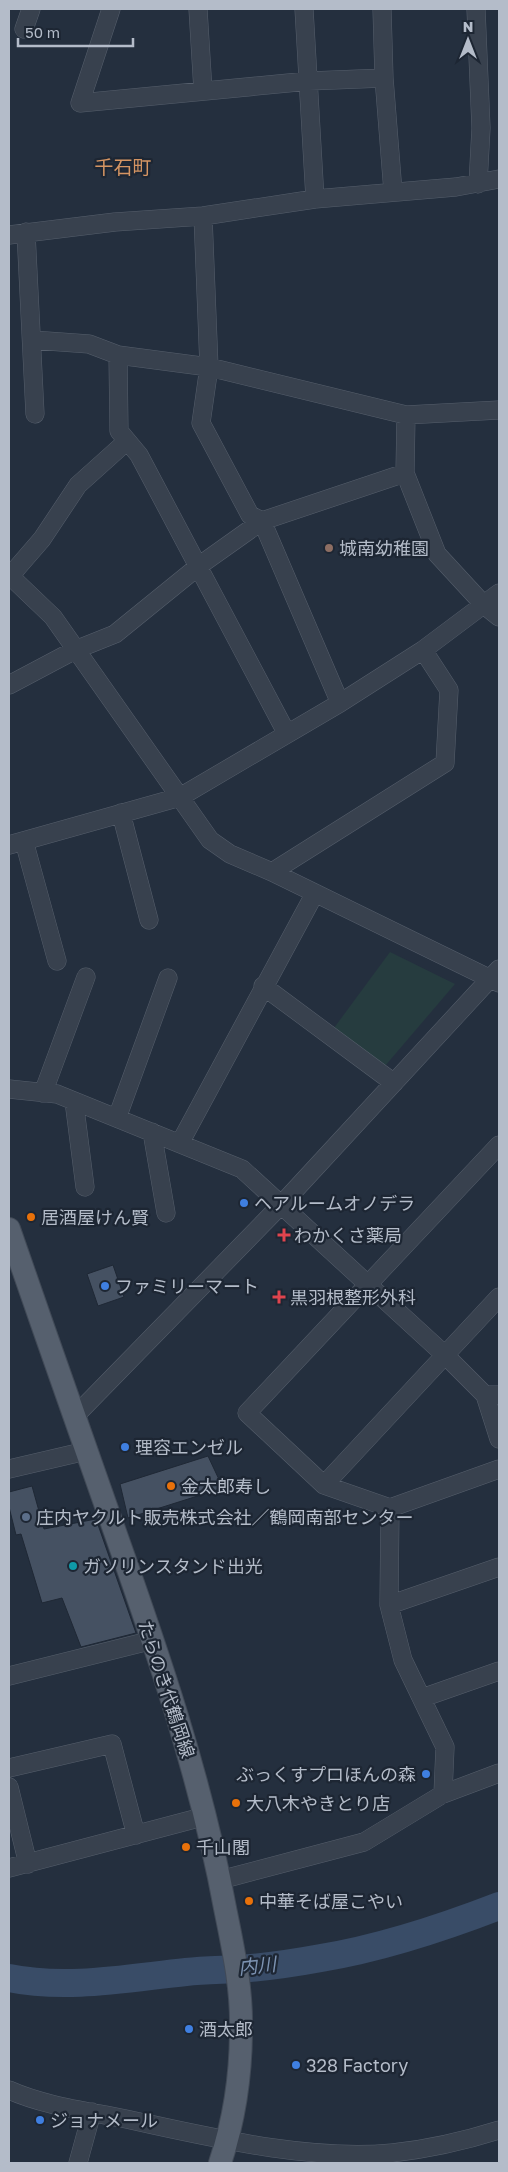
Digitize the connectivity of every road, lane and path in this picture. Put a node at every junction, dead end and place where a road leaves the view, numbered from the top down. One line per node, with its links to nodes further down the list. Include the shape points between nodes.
1 (31, 9): 7 (street)
2 (111, 9): 10 (street, via 80,103)
3 (198, 9): 10 (street)
4 (304, 9): 9 (street)
5 (382, 9): 8 (street)
6 (476, 9): 12 (street, via 481,128)
7 (24, 28)
8 (384, 78): 9 (street); 13 (street)
9 (309, 82): 10 (street); 14 (street)
10 (203, 91)
11 (499, 179): 12 (street)
12 (478, 184): 13 (street)
13 (393, 192): 14 (street)
14 (315, 199): 15 (street)
15 (203, 216): 16 (street, via 115,222); 19 (street)
16 (17, 234): 17 (street)
17 (32, 340): 18 (street, via 89,344); 21 (street)
18 (118, 355): 19 (street); 23 (street, via 119,431)
19 (209, 367): 22 (street); 25 (street, via 201,423 250,515)
20 (499, 410): 22 (street)
21 (35, 414)
22 (406, 415): 24 (street)
23 (127, 441): 26 (street, via 139,455); 27 (street, via 78,485 42,539)
24 (405, 473): 25 (street); 29 (street, via 437,554)
25 (262, 521): 26 (street); 34 (street)
26 (200, 565): 31 (street, via 115,634); 35 (street)
27 (9, 575): 31 (street, via 53,617)
28 (499, 593): 29 (street)
29 (484, 605): 30 (street); 32 (street)
30 (499, 618)
31 (75, 650): 33 (street); 36 (street)
32 (422, 650): 34 (street); 39 (street, via 449,690 445,763)
33 (9, 685)
34 (340, 703): 35 (street)
35 (287, 734): 36 (street)
36 (180, 797): 37 (street); 39 (street, via 210,840 230,854)
37 (121, 813): 38 (street); 41 (street)
38 (16, 843): 42 (street)
39 (272, 872): 40 (street)
40 (315, 893): 44 (street); 46 (street)
41 (149, 920)
42 (57, 961)
43 (86, 977): 49 (street)
44 (496, 977): 47 (street)
45 (168, 978): 51 (street)
46 (263, 986): 47 (street); 53 (street)
47 (394, 1083): 56 (street)
48 (9, 1089): 49 (street)
49 (42, 1093): 50 (street, via 57,1094)
50 (74, 1101): 51 (street); 55 (street)
51 (116, 1118): 52 (street)
52 (152, 1132): 53 (street); 57 (street)
53 (180, 1143): 56 (street, via 242,1169)
54 (499, 1145): 59 (street)
55 (85, 1187)
56 (281, 1205): 59 (street); 63 (street)
57 (166, 1213)
58 (9, 1229): 63 (main road, たらのき代鶴岡線)
59 (368, 1285): 61 (street); 68 (street, via 247,1413)
60 (499, 1297): 61 (street)
61 (446, 1356): 62 (street); 68 (street)
62 (492, 1395): 64 (street)
63 (75, 1416): 65 (main road, たらのき代鶴岡線)
64 (499, 1439)
65 (86, 1451): 66 (street); 72 (main road, たらのき代鶴岡線)
66 (9, 1469)
67 (499, 1469): 69 (street)
68 (324, 1485): 69 (street)
69 (390, 1508): 71 (street)
70 (499, 1567): 71 (street)
71 (390, 1605): 75 (street, via 403,1660)
72 (153, 1640): 74 (street); 80 (main road, たらのき代鶴岡線)
73 (499, 1671): 75 (street)
74 (9, 1676)
75 (422, 1698): 79 (street, via 445,1747)
76 (9, 1768): 81 (street, via 112,1744)
77 (499, 1773): 79 (street)
78 (9, 1787): 82 (street)
79 (443, 1794): 84 (street, via 364,1842)
80 (206, 1816): 81 (street); 84 (main road, たらのき代鶴岡線)
81 (136, 1835): 82 (street)
82 (28, 1864): 83 (street)
83 (9, 1868)
84 (220, 1880): 88 (main road, たらのき代鶴岡線, via 238,1981 242,2027 239,2073)
85 (9, 2090): 86 (street)
86 (92, 2112): 88 (street); 90 (street)
87 (499, 2130): 89 (street, via 455,2144)
88 (227, 2141): 89 (street); 91 (main road, たらのき代鶴岡線)
89 (327, 2158)
90 (78, 2163)
91 (220, 2163)

